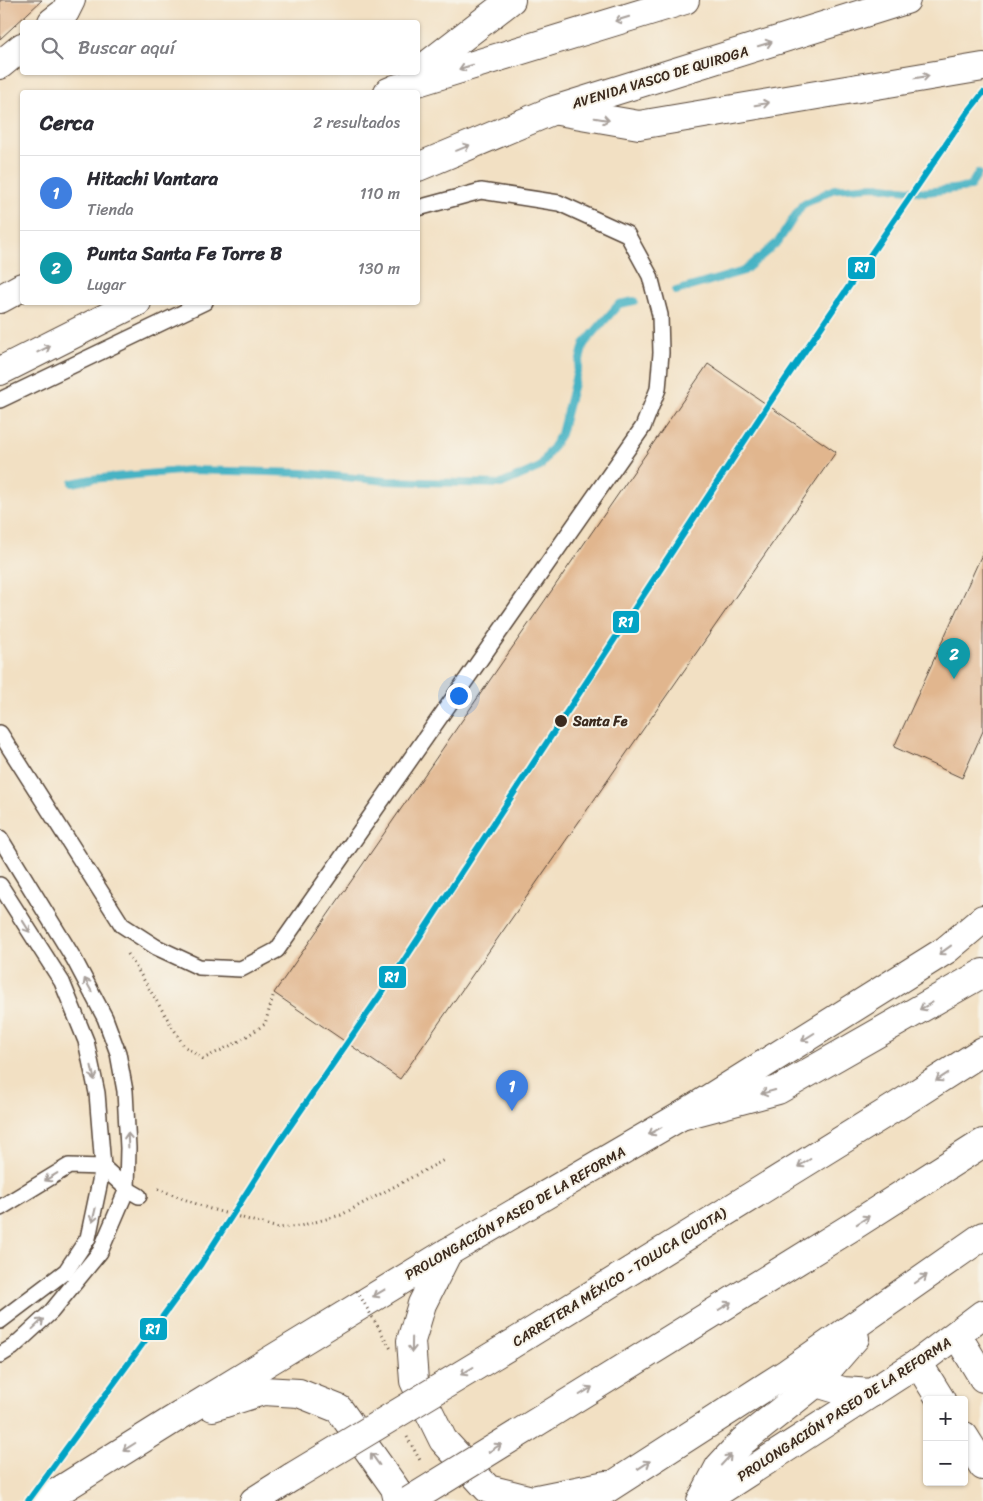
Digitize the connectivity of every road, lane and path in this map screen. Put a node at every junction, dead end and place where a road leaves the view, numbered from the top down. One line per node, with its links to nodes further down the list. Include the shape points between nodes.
1 (71, 0): 5 (main road, via 65,12)
2 (511, 0): 9 (main road)
3 (685, 0): 12 (main road, one-way to 12)
4 (906, 0): 13 (main road, AVENIDA VASCO DE QUIROGA, one-way to 4)
5 (55, 20)
6 (20, 49): 7 (main road)
7 (0, 65)
8 (983, 67): 13 (main road, one-way to 8, via 639,125)
9 (420, 70)
10 (413, 75): 11 (main road)
11 (392, 90)
12 (394, 90)
13 (554, 110): 14 (main road, AVENIDA VASCO DE QUIROGA, one-way to 13)
14 (420, 166)
15 (420, 207): 22 (lane, via 481,191 559,203 626,234 650,276 660,315 658,389 643,427 277,950 241,969 199,968 156,947 122,925)
16 (20, 288): 17 (main road)
17 (0, 299)
18 (131, 305): 20 (main road, one-way to 18)
19 (199, 305): 21 (lane)
20 (0, 371)
21 (0, 400)
22 (0, 732)
23 (0, 838): 33 (lane, one-way to 23, via 125,1091 118,1053 105,1018 74,959)
24 (0, 885): 31 (lane, one-way to 31, via 62,982 86,1041 97,1093)
25 (983, 919): 28 (main road, PROLONGACIÓN PASEO DE LA REFORMA, one-way to 28, via 946,950)
26 (983, 973): 28 (main road, one-way to 28, via 778,1090)
27 (983, 1051): 57 (main road, CARRETERA MÉXICO - TOLUCA (CUOTA), one-way to 57, bridge)
28 (681, 1116): 36 (main road, PROLONGACIÓN PASEO DE LA REFORMA, one-way to 36)
29 (983, 1142): 59 (main road, one-way to 29, bridge)
30 (446, 1159): 32 (path, via 341,1215 300,1226 278,1228 207,1208)
31 (103, 1167): 33 (lane); 34 (lane, one-way to 34, via 69,1166); 40 (lane, one-way to 40, via 88,1238 66,1271)
32 (154, 1187)
33 (133, 1192): 43 (lane, one-way to 33, via 14,1347 51,1312 100,1252)
34 (0, 1208)
35 (983, 1236): 38 (main road, one-way to 35)
36 (448, 1252): 50 (main road, PROLONGACIÓN PASEO DE LA REFORMA, one-way to 50); 55 (main road, one-way to 55, via 422,1304 411,1341 414,1382 443,1440 488,1489 532,1500)
37 (357, 1291): 42 (path, bridge)
38 (881, 1308): 45 (main road); 47 (main road)
39 (983, 1314): 41 (main road, PROLONGACIÓN PASEO DE LA REFORMA)
40 (0, 1321)
41 (957, 1335): 44 (main road, PROLONGACIÓN PASEO DE LA REFORMA); 46 (main road)
42 (391, 1349)
43 (0, 1355)
44 (918, 1363): 48 (main road, PROLONGACIÓN PASEO DE LA REFORMA); 49 (main road)
45 (787, 1373): 47 (main road); 55 (main road, one-way to 45)
46 (983, 1378)
47 (816, 1383): 48 (main road); 61 (main road, one-way to 47, via 719,1467 743,1441)
48 (872, 1393): 61 (main road, PROLONGACIÓN PASEO DE LA REFORMA)
49 (939, 1396)
50 (171, 1421): 56 (main road, PROLONGACIÓN PASEO DE LA REFORMA, one-way to 56); 58 (main road, one-way to 50, via 395,1488 339,1409 299,1393 264,1391)
51 (404, 1433): 54 (path)
52 (967, 1441): 53 (main road)
53 (983, 1466)
54 (424, 1467)
55 (617, 1483): 60 (main road)
56 (43, 1501)
57 (254, 1501)
58 (398, 1501)
59 (409, 1501)
60 (588, 1501)
61 (702, 1501)

